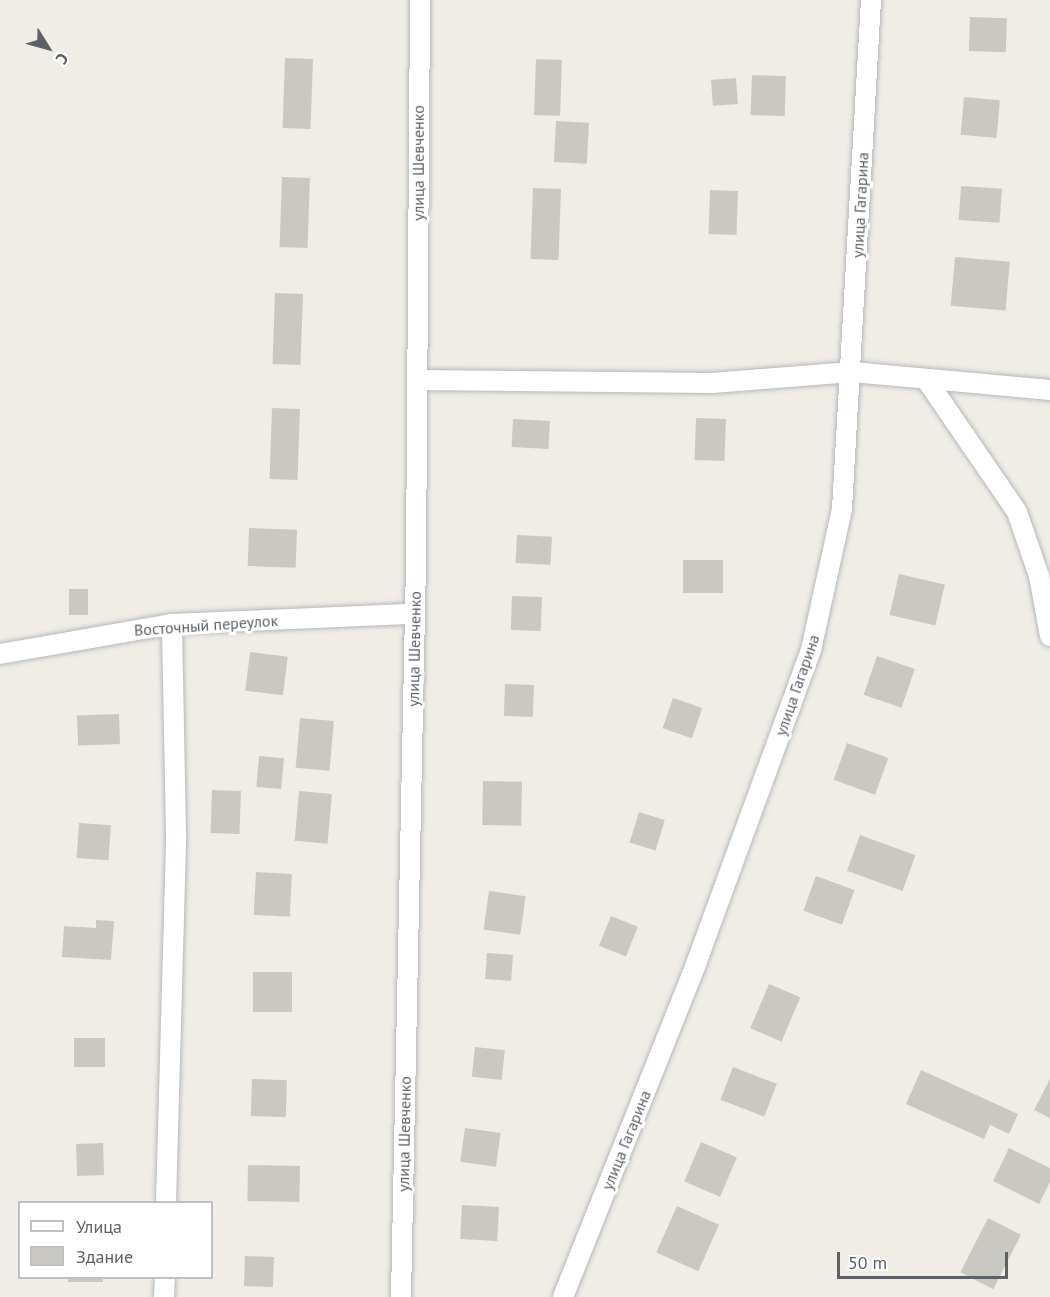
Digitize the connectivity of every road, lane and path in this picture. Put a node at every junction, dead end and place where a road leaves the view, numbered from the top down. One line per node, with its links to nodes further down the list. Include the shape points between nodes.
1 (420, 0): 5 (street, улица Шевченко)
2 (871, 0): 3 (street, улица Гагарина)
3 (852, 372): 4 (street); 5 (street, via 712,383); 15 (street, улица Гагарина, via 842,508 811,650 696,964)
4 (926, 379): 6 (street); 9 (street, via 1017,513 1039,576)
5 (417, 380): 7 (street, улица Шевченко)
6 (1050, 390)
7 (414, 614): 8 (street, Восточный переулок); 14 (street, улица Шевченко)
8 (172, 624): 10 (street, Восточный переулок); 11 (street, via 176,834)
9 (1050, 636)
10 (0, 654)
11 (166, 1201)
12 (165, 1279): 13 (street)
13 (164, 1297)
14 (401, 1297)
15 (563, 1297)

